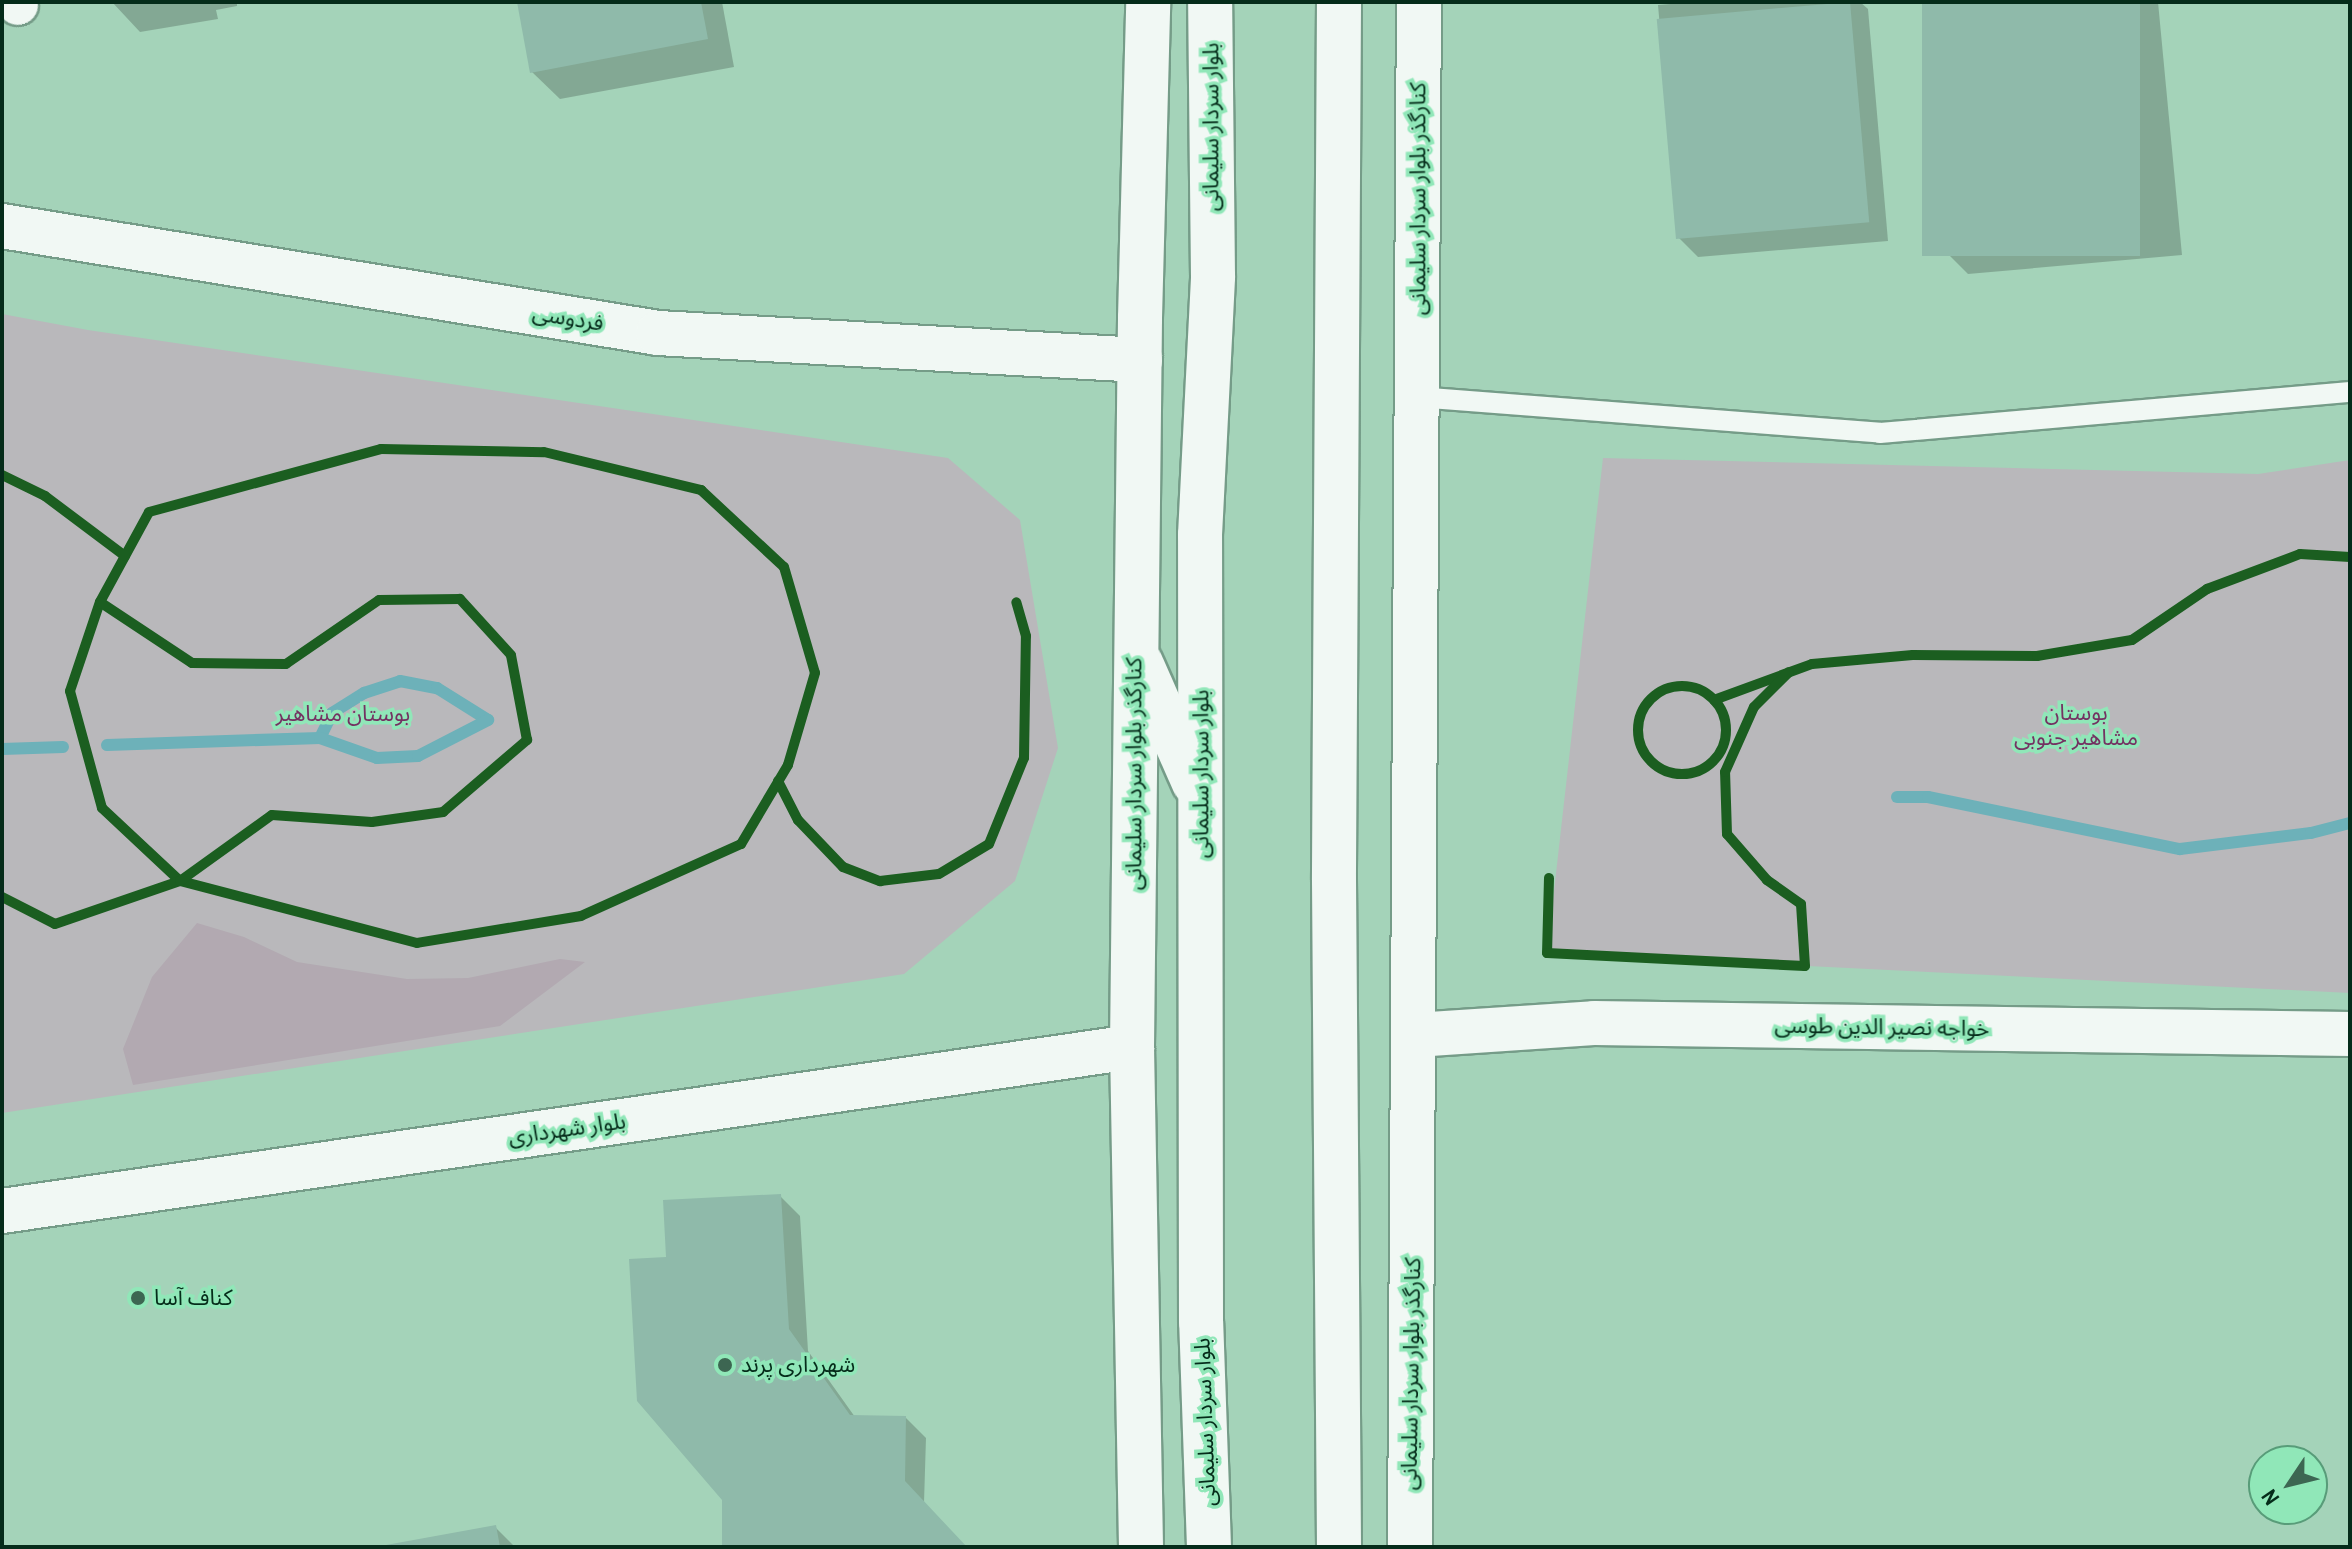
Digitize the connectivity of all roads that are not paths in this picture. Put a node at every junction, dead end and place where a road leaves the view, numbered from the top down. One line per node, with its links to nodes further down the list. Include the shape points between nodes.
1 (1148, 2): 6 (street, کنارگذر بلوار سردار سلیمانی)
2 (1210, 2): 10 (street, بلوار سردار سلیمانی, via 1213,276 1200,535)
3 (1339, 2): 17 (street, via 1334,880)
4 (1419, 2): 8 (street, کنارگذر بلوار سردار سلیمانی)
5 (2, 226): 6 (street, فردوسی, via 658,333)
6 (1140, 360): 9 (street, کنارگذر بلوار سردار سلیمانی)
7 (2350, 392): 8 (lane, via 1880,433)
8 (1417, 397): 12 (street, کنارگذر بلوار سردار سلیمانی)
9 (1135, 650): 10 (street); 13 (street, کنارگذر بلوار سردار سلیمانی)
10 (1201, 799): 16 (street, بلوار سردار سلیمانی, via 1201,1322)
11 (2350, 1034): 12 (street, خواجه نصیر الدین طوسی, via 1594,1023)
12 (1415, 1035): 18 (street, کنارگذر بلوار سردار سلیمانی)
13 (1132, 1047): 14 (street, بلوار شهرداری); 15 (street, کنارگذر بلوار سردار سلیمانی)
14 (2, 1211)
15 (1141, 1547)
16 (1209, 1547)
17 (1339, 1547)
18 (1410, 1547)

